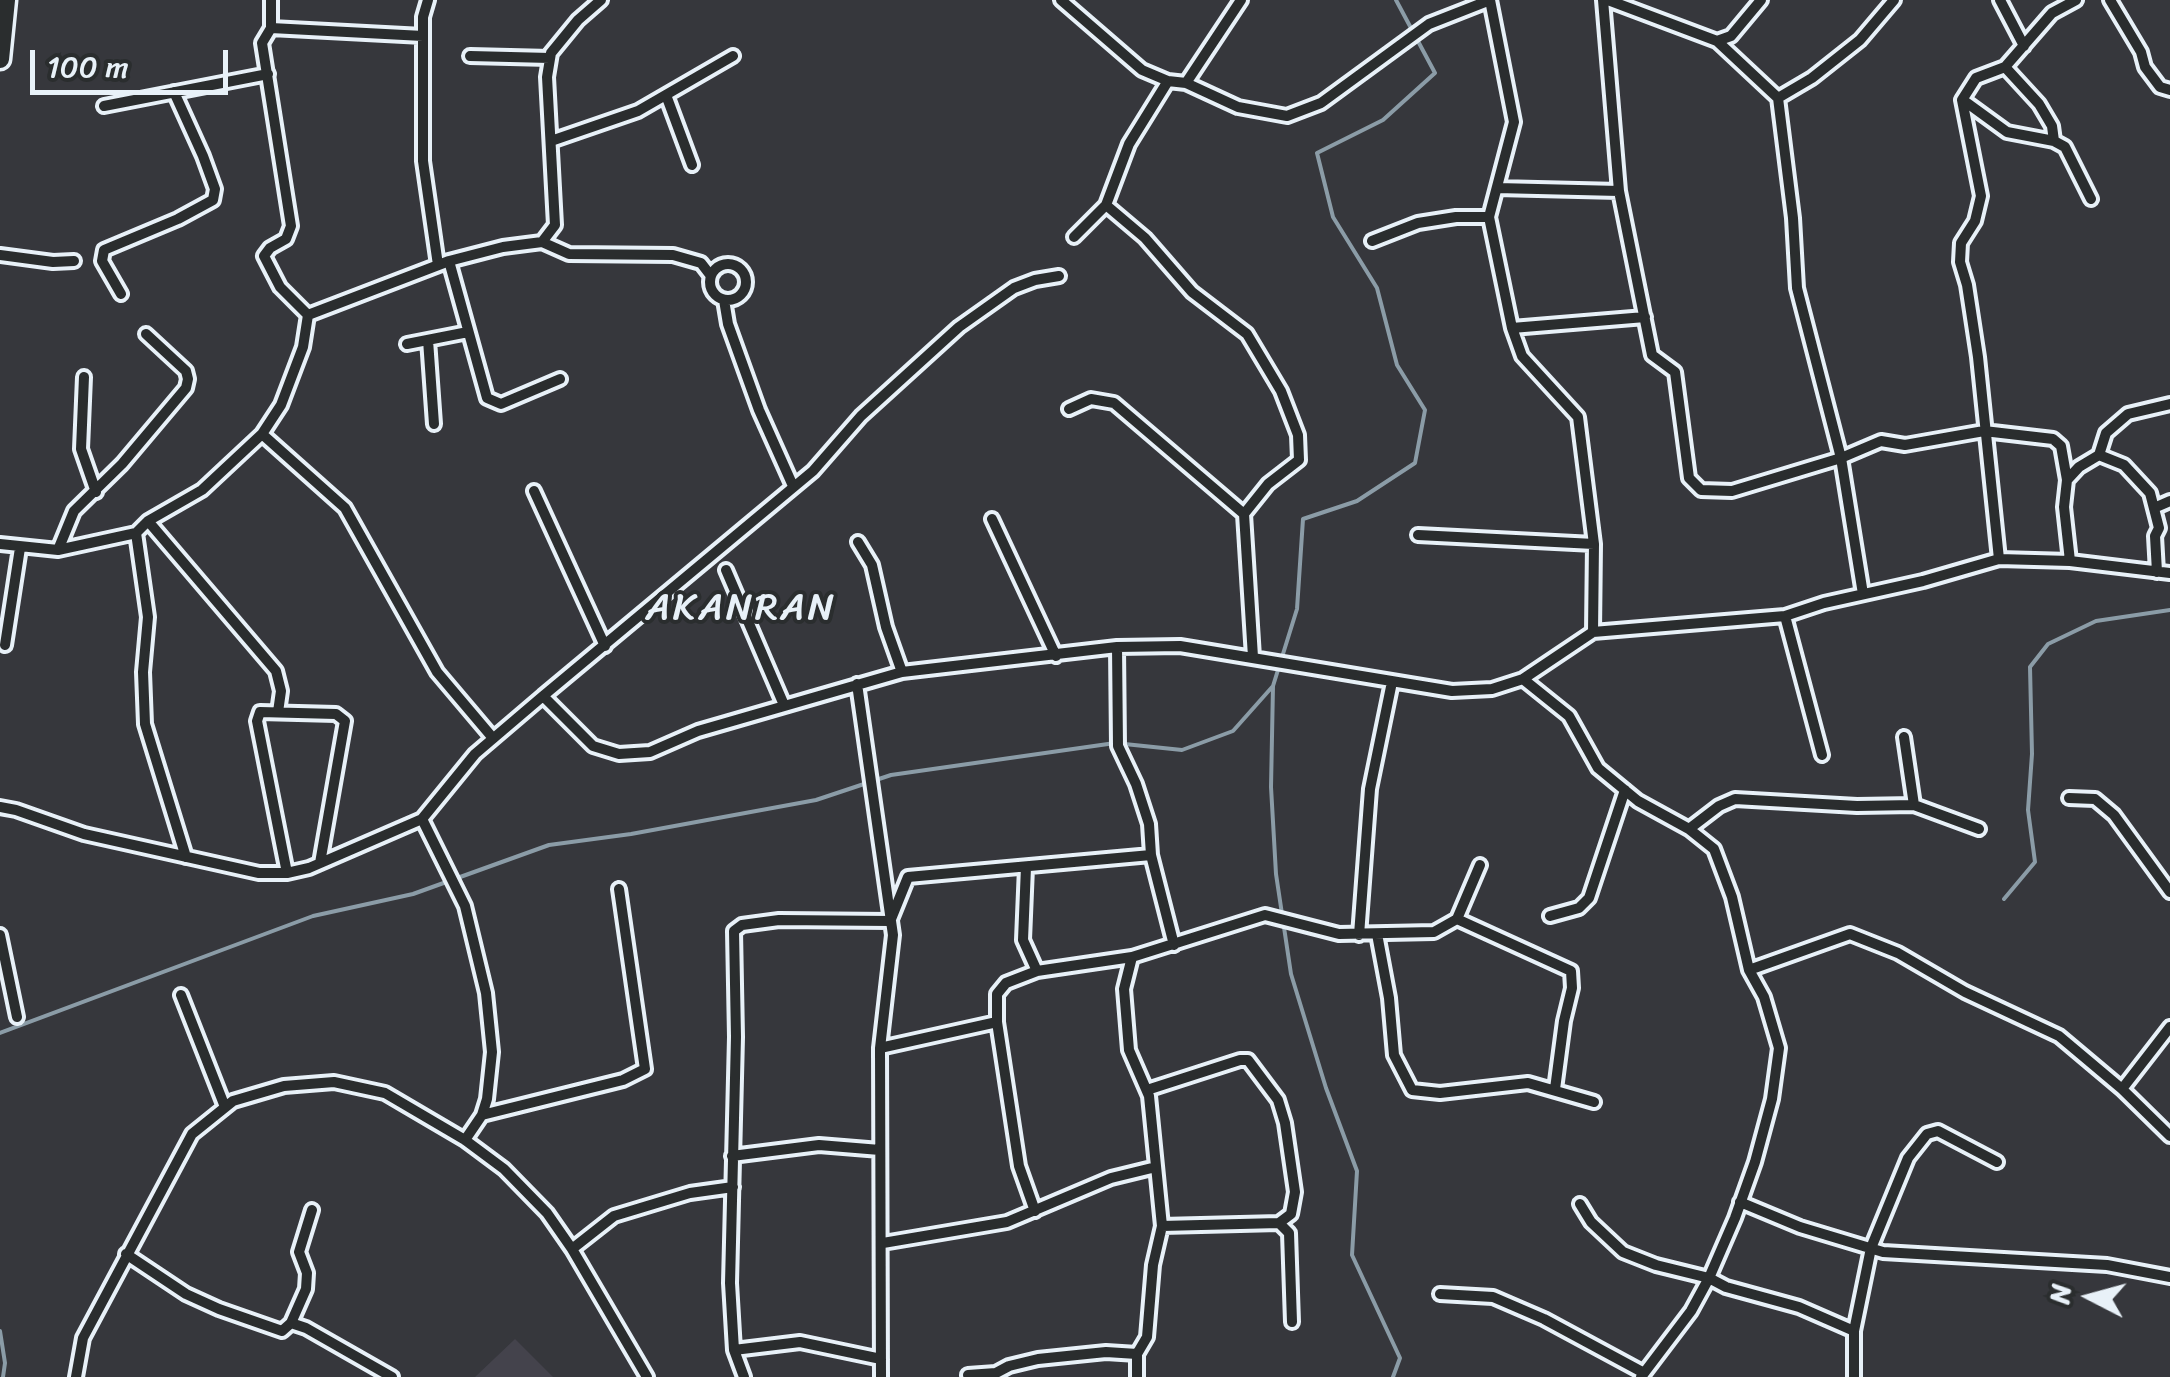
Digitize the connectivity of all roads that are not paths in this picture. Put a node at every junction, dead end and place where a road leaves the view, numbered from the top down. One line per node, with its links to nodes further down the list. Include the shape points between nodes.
1 (6, 0): 20 (highway)
2 (270, 0): 13 (street)
3 (428, 0): 14 (street)
4 (601, 0): 19 (street)
5 (1061, 0): 23 (street, via 1120,54)
6 (1241, 0): 24 (street)
7 (1606, 0): 15 (street); 35 (street)
8 (1761, 0): 15 (street, via 1731,36)
9 (1894, 0): 28 (street, via 1860,40)
10 (2000, 0): 16 (street)
11 (2076, 0): 16 (street, via 2052,13)
12 (2110, 0): 25 (street, via 2145,68)
13 (271, 28): 14 (street); 22 (street, via 262,43)
14 (423, 36): 44 (street, via 424,162)
15 (1717, 42): 28 (street)
16 (2024, 46): 21 (street)
17 (470, 56): 19 (street)
18 (733, 56): 27 (street)
19 (550, 58): 31 (street)
20 (0, 59)
21 (2005, 66): 29 (street, via 1976,78); 32 (street, via 2040,104)
22 (268, 74): 26 (street); 49 (street, via 292,226 264,256 280,287)
23 (1168, 81): 24 (street); 37 (street, via 1130,144)
24 (1186, 84): 34 (street, via 1238,107 1287,116 1321,102 1423,28 1490,0 1514,122)
25 (2170, 90)
26 (174, 92): 30 (street); 47 (street, via 209,172 212,200 104,250 102,262)
27 (666, 96): 31 (street); 33 (street)
28 (1778, 98): 64 (street, via 1797,288)
29 (1962, 100): 32 (street, via 2007,132); 61 (street, via 1982,196 1961,243 1960,262)
30 (104, 106)
31 (551, 141): 41 (street, via 554,224)
32 (2054, 141): 36 (street, via 2065,148)
33 (692, 166)
34 (1498, 188): 35 (street); 38 (street)
35 (1619, 190): 50 (street)
36 (2091, 200)
37 (1106, 205): 39 (street); 71 (street, via 1192,292 1247,334 1281,392 1298,435 1299,460)
38 (1490, 217): 40 (street, via 1418,224); 51 (street)
39 (1074, 236)
40 (1372, 241)
41 (542, 242): 44 (street); 45 (street, via 568,254 673,255 701,263)
42 (0, 254): 43 (street)
43 (74, 261)
44 (444, 263): 49 (street); 52 (street)
45 (712, 276): 48 (street, via 715,295); 48 (street, via 727,264 744,274 742,294)
46 (1060, 276): 66 (street, via 1014,288 959,327)
47 (121, 294)
48 (724, 300): 66 (street, via 774,451)
49 (308, 315): 62 (street, via 298,362)
50 (1644, 317): 51 (street); 64 (street, via 1652,355 1675,372 1689,478 1702,490 1732,491)
51 (1512, 328): 78 (street, via 1522,356 1578,418)
52 (468, 332): 54 (street); 57 (street, via 492,402 502,404)
53 (146, 334): 67 (street, via 186,371 186,388)
54 (428, 340): 55 (street); 60 (street)
55 (407, 344)
56 (84, 376): 67 (street, via 81,450)
57 (560, 378)
58 (2170, 404): 63 (street, via 2128,414 2106,434)
59 (1069, 409): 71 (street, via 1092,399 1114,403)
60 (434, 424)
61 (1984, 431): 64 (street, via 1906,445 1881,441); 65 (street, via 2053,438 2061,446); 81 (street)
62 (262, 434): 73 (street, via 202,490); 102 (street, via 345,508 437,672)
63 (2100, 455): 65 (street); 70 (street, via 2124,465 2150,493)
64 (1841, 458): 86 (street)
65 (2067, 480): 82 (street)
66 (793, 486): 90 (street)
67 (96, 492): 80 (street, via 74,511)
68 (534, 492): 90 (street)
69 (2170, 501): 70 (street)
70 (2154, 508): 84 (street)
71 (1244, 514): 93 (street)
72 (992, 519): 92 (street)
73 (148, 521): 74 (street); 100 (street, via 276,670)
74 (136, 532): 80 (street); 112 (street, via 148,617 146,724)
75 (1418, 535): 78 (street)
76 (858, 542): 94 (street, via 872,565)
77 (0, 544): 79 (street)
78 (1594, 544): 88 (street)
79 (20, 548): 80 (street); 89 (street)
80 (58, 550)
81 (1999, 559): 82 (street); 86 (street)
82 (2070, 561): 84 (street)
83 (726, 570): 99 (street)
84 (2157, 572): 85 (street)
85 (2170, 573)
86 (1863, 594): 87 (street)
87 (1785, 616): 88 (street); 103 (street)
88 (1593, 632): 95 (street)
89 (5, 645)
90 (604, 646): 98 (street)
91 (1117, 647): 92 (street); 93 (street, via 1180,646); 111 (street, via 1118,746 1149,824)
92 (1056, 656): 94 (street)
93 (1253, 658): 96 (street)
94 (902, 672): 97 (street)
95 (1523, 679): 96 (street, via 1452,692); 104 (street, via 1568,716 1598,768)
96 (1392, 682): 124 (street, via 1370,790)
97 (857, 684): 99 (street); 120 (street)
98 (543, 696): 99 (street, via 593,746 619,754 650,752); 102 (street)
99 (784, 705)
100 (278, 712): 113 (street, via 336,714 344,721); 116 (street, via 260,712 257,721)
101 (1904, 737): 106 (street)
102 (492, 738): 108 (street)
103 (1822, 755)
104 (1625, 790): 109 (street); 119 (street, via 1589,898)
105 (2069, 798): 118 (street, via 2095,799 2114,815)
106 (1914, 805): 109 (street, via 1735,799); 110 (street)
107 (0, 807): 112 (street)
108 (422, 819): 113 (street); 139 (street, via 465,906 486,992 492,1052)
109 (1689, 829): 127 (street, via 1714,848)
110 (1979, 829)
111 (1151, 854): 115 (street); 125 (street)
112 (186, 857): 116 (street)
113 (320, 863): 116 (street)
114 (1480, 865): 121 (street)
115 (1026, 868): 120 (street, via 908,877); 128 (street, via 1023,940)
116 (287, 874)
117 (619, 889): 139 (street, via 645,1069)
118 (2170, 892)
119 (1550, 916)
120 (890, 920): 133 (street); 143 (street, via 778,920 734,931)
121 (1457, 920): 122 (street, via 1434,932); 134 (street, via 1571,971)
122 (1376, 934): 124 (street); 134 (street, via 1394,1055 1412,1090 1440,1094 1528,1083)
123 (0, 935): 130 (street)
124 (1358, 935): 125 (street, via 1265,915)
125 (1174, 945): 126 (street)
126 (1132, 957): 128 (street); 136 (street, via 1124,989 1129,1050)
127 (1749, 970): 135 (street, via 1850,934 2059,1036); 147 (street, via 1778,1048 1772,1098)
128 (1037, 971): 131 (street, via 1006,983 997,994)
129 (181, 996): 138 (street)
130 (17, 1017)
131 (996, 1022): 133 (street); 150 (street, via 1018,1166)
132 (2170, 1027): 135 (street)
133 (880, 1048): 142 (street)
134 (1555, 1089): 137 (street)
135 (2122, 1089): 140 (street)
136 (1147, 1090): 145 (street); 151 (street, via 1248,1060 1278,1100 1286,1124 1295,1192 1291,1214)
137 (1594, 1102)
138 (225, 1107): 141 (street, via 284,1086 334,1082 385,1092); 156 (street, via 192,1134)
139 (482, 1115): 141 (street)
140 (2170, 1136)
141 (466, 1140): 155 (street, via 547,1212)
142 (880, 1150): 143 (street, via 819,1144); 153 (street)
143 (732, 1156): 146 (street)
144 (1997, 1162): 154 (street, via 1938,1131 1927,1134 1908,1158)
145 (1156, 1166): 150 (street); 152 (street)
146 (733, 1187): 155 (street, via 690,1192 614,1216); 163 (street)
147 (1740, 1202): 154 (street); 157 (street)
148 (1580, 1204): 157 (street, via 1623,1252)
149 (312, 1210): 161 (street, via 298,1252 306,1288)
150 (1035, 1211): 153 (street, via 1007,1222)
151 (1279, 1224): 152 (street); 160 (street, via 1289,1233)
152 (1162, 1226): 164 (street, via 1147,1336)
153 (882, 1243): 165 (street)
154 (1871, 1248): 158 (street, via 2106,1265); 162 (street)
155 (572, 1249): 170 (street)
156 (126, 1254): 161 (street, via 219,1309 272,1330); 168 (street, via 83,1338)
157 (1709, 1278): 162 (street); 167 (street)
158 (2170, 1278)
159 (1440, 1294): 167 (street, via 1493,1298 1544,1318)
160 (1292, 1322)
161 (291, 1324): 169 (street)
162 (1854, 1330): 174 (street)
163 (734, 1350): 165 (street, via 800,1342); 171 (street)
164 (1136, 1354): 166 (street, via 1038,1359); 173 (street)
165 (881, 1359): 172 (street)
166 (968, 1374)
167 (1642, 1375)
168 (76, 1377)
169 (392, 1377)
170 (647, 1377)
171 (744, 1377)
172 (881, 1377)
173 (1137, 1377)
174 (1854, 1377)

